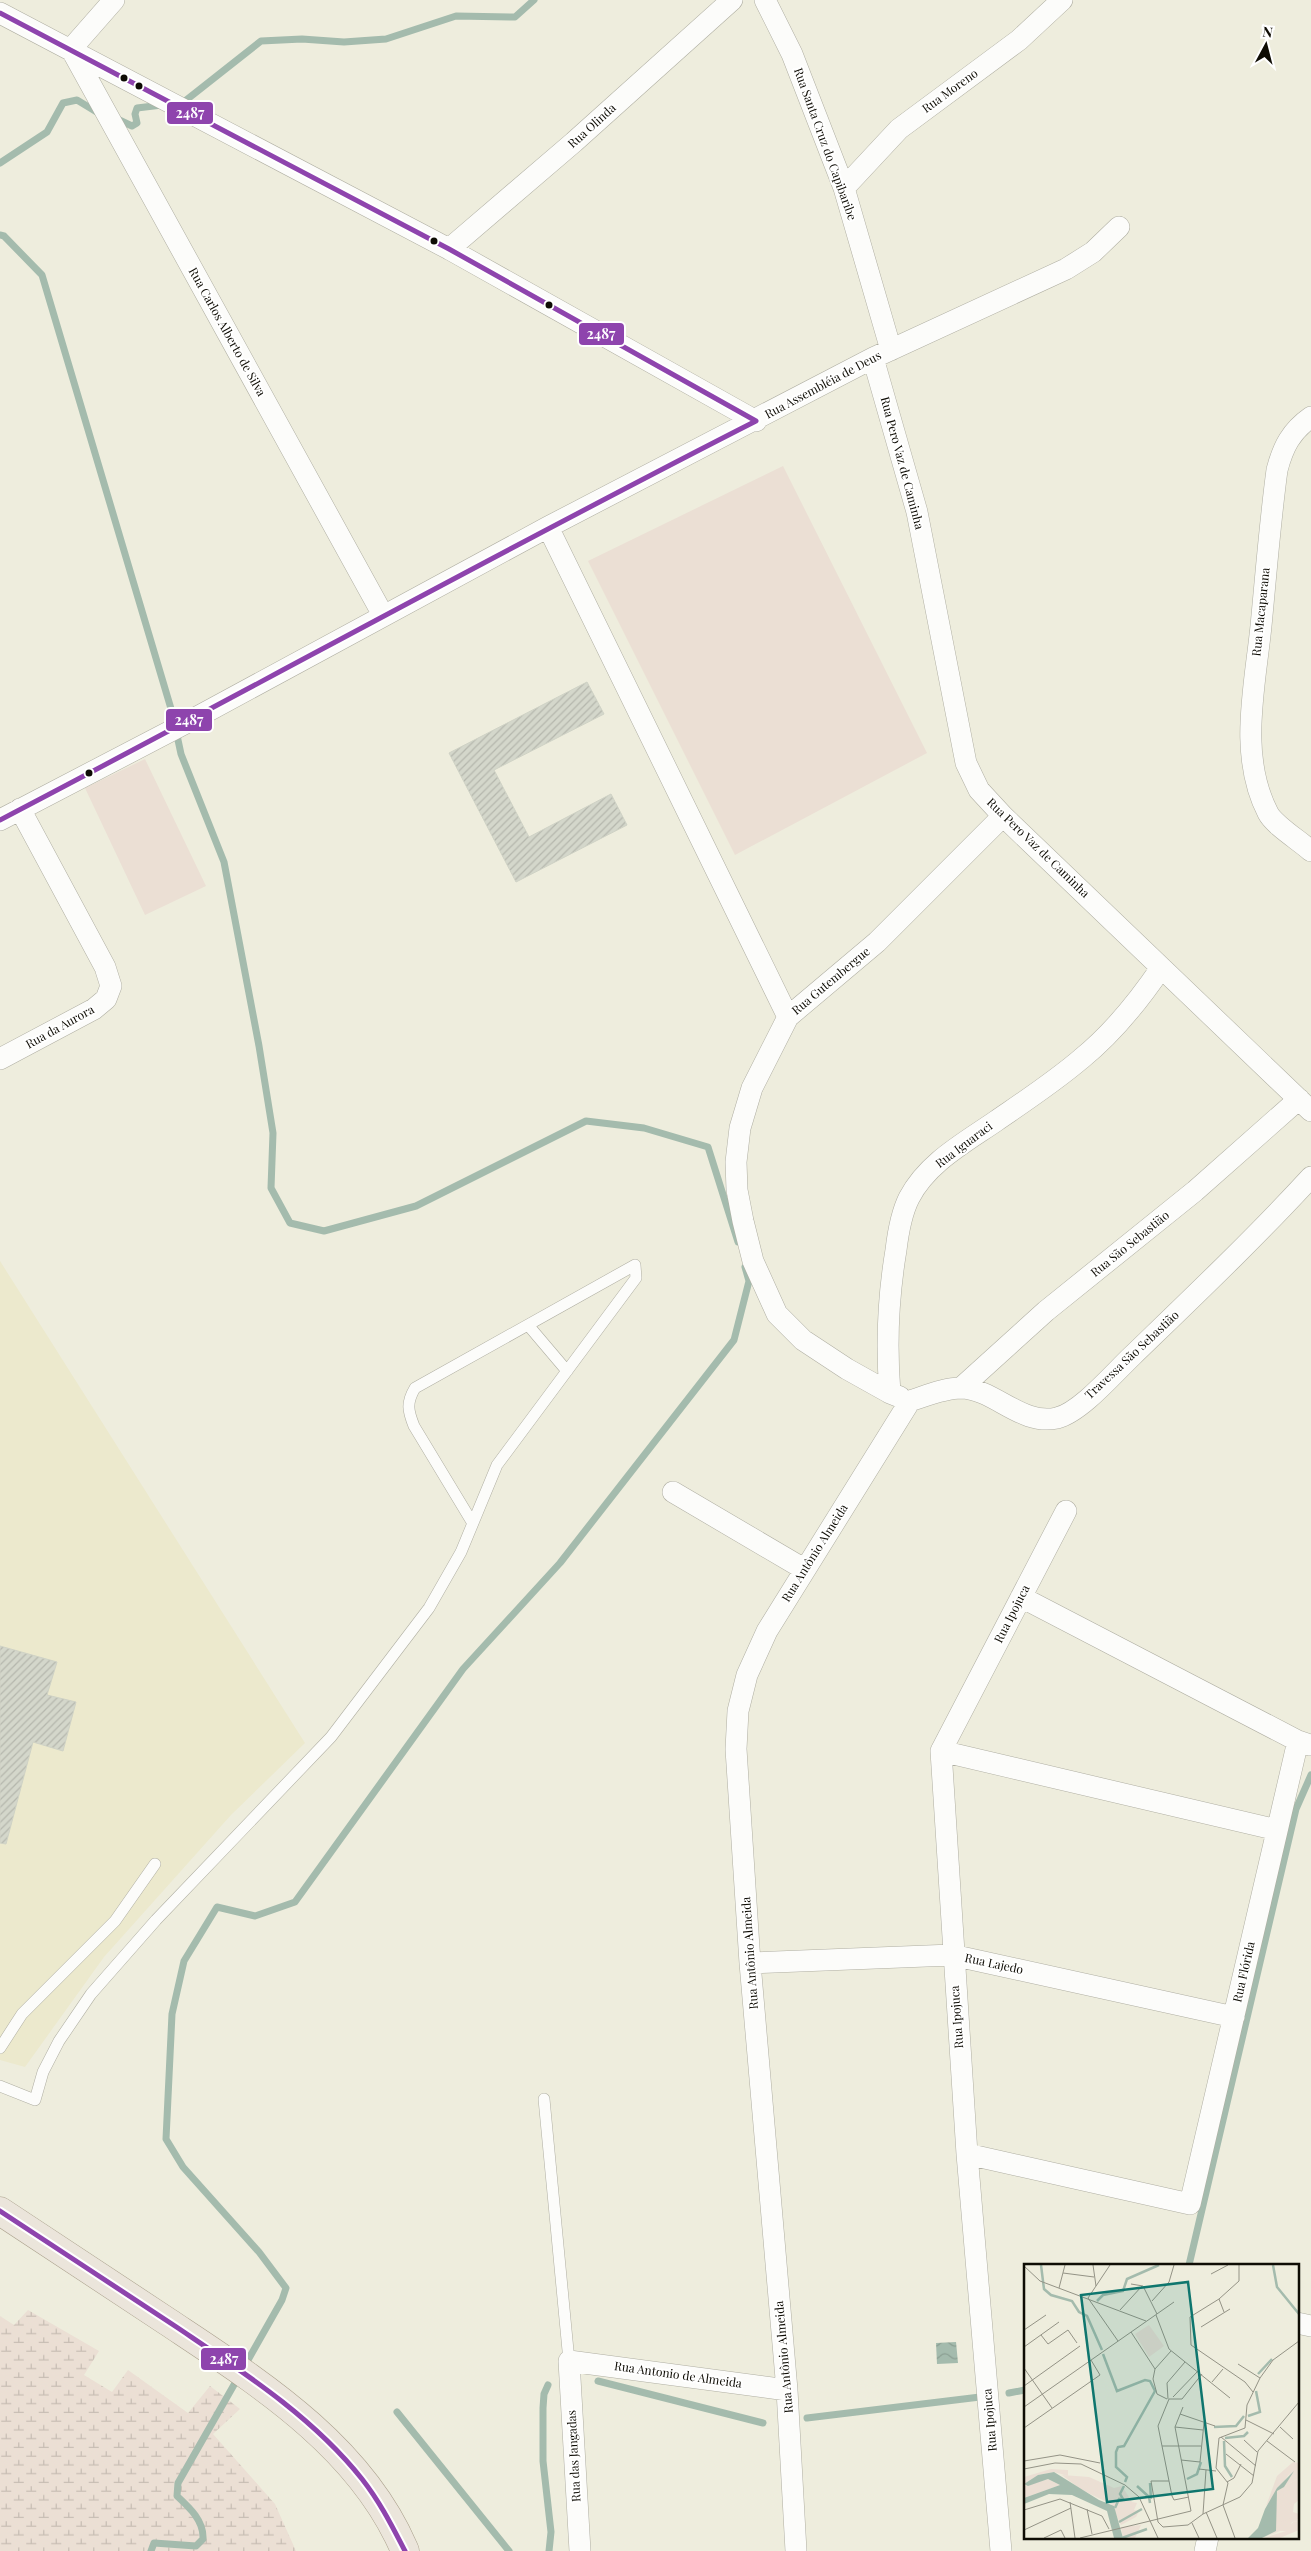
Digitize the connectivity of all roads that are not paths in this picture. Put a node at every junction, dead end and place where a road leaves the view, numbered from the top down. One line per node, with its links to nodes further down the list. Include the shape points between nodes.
1 (114, 0): 6 (street)
2 (732, 0): 9 (street, Rua Olinda)
3 (765, 0): 7 (street, Rua Santa Cruz do Capibaribe, via 792,54)
4 (1062, 0): 7 (street, Rua Moreno, via 1019,40 899,129)
5 (0, 13): 6 (street)
6 (71, 49): 9 (street); 14 (street, Rua Carlos Alberto de Silva)
7 (844, 188): 10 (street, Rua Santa Cruz do Capibaribe)
8 (1119, 227): 10 (street, Rua Assembléia de Deus, via 1093,252 1066,269)
9 (449, 249): 12 (street)
10 (882, 354): 12 (street, Rua Assembléia de Deus); 16 (street, Rua Pero Vaz de Caminha, via 917,512 960,742 979,790)
11 (1311, 417): 18 (street, Rua Macaparana, via 1292,433 1277,470 1251,724 1253,765 1259,793 1269,816)
12 (756, 421): 13 (street, Rua Assembléia de Deus)
13 (548, 527): 14 (street, Rua Assembléia de Deus); 20 (street)
14 (382, 615): 15 (street, Rua Assembléia de Deus, via 186,723)
15 (20, 809): 17 (street); 21 (street, Rua da Aurora, via 105,967 111,986 106,999 94,1009)
16 (1003, 816): 19 (street, Rua Pero Vaz de Caminha); 20 (street, Rua Gutembergue, via 877,942)
17 (0, 820)
18 (1311, 851)
19 (1161, 968): 22 (street, Rua Pero Vaz de Caminha); 27 (street, Rua Iguaraci, via 1114,1029 1081,1059 944,1157 908,1199 900,1227 886,1323)
20 (788, 1017): 27 (street, Rua Gutembergue, via 752,1088 737,1144 737,1190 753,1261 777,1314 788,1327 821,1352)
21 (0, 1059)
22 (1305, 1105): 26 (street, Rua São Sebastião, via 1046,1312)
23 (1311, 1177): 26 (street, Travessa São Sebastião, via 1197,1294 1065,1415 1050,1419 1033,1417 978,1392)
24 (528, 1325): 25 (lane); 25 (lane, via 635,1266 636,1278); 31 (lane, via 415,1388 410,1396 407,1410 414,1426)
25 (567, 1371): 31 (lane, via 497,1466)
26 (961, 1388): 28 (street)
27 (890, 1393): 28 (street)
28 (910, 1401): 32 (street, Rua Antônio Almeida)
29 (673, 1492): 32 (street)
30 (1066, 1511): 33 (street, Rua Ipojuca)
31 (472, 1522): 42 (lane, via 461,1552 429,1608 331,1737 156,1920 91,1994 59,2041 43,2072 35,2100)
32 (804, 1570): 39 (street, Rua Antônio Almeida, via 767,1631 751,1666 738,1711 736,1749)
33 (1021, 1597): 34 (street); 35 (street, Rua Ipojuca)
34 (1304, 1743): 36 (street, Rua Flórida)
35 (941, 1751): 36 (street); 38 (street, Rua Ipojuca)
36 (1277, 1830): 40 (street, Rua Flórida)
37 (155, 1864): 41 (lane, via 115,1921 22,2014)
38 (952, 1955): 39 (street, Rua Lajedo); 40 (street, Rua Lajedo); 44 (street, Rua Ipojuca)
39 (750, 1964): 49 (street, Rua Antônio Almeida)
40 (1234, 2016): 44 (street, Rua Flórida, via 1190,2204)
41 (0, 2048)
42 (0, 2086)
43 (544, 2099): 48 (lane)
44 (967, 2154): 54 (street, Rua Ipojuca)
45 (1, 2210): 51 (main road, via 243,2372 311,2428 354,2470 389,2519)
46 (1298, 2323): 47 (street)
47 (1311, 2326)
48 (569, 2360): 49 (street, Rua Antonio de Almeida); 52 (street, Rua das Jangadas)
49 (787, 2390): 53 (street, Rua Antônio Almeida)
50 (1208, 2538): 55 (street)
51 (405, 2551)
52 (580, 2551)
53 (796, 2551)
54 (1001, 2551)
55 (1205, 2551)

